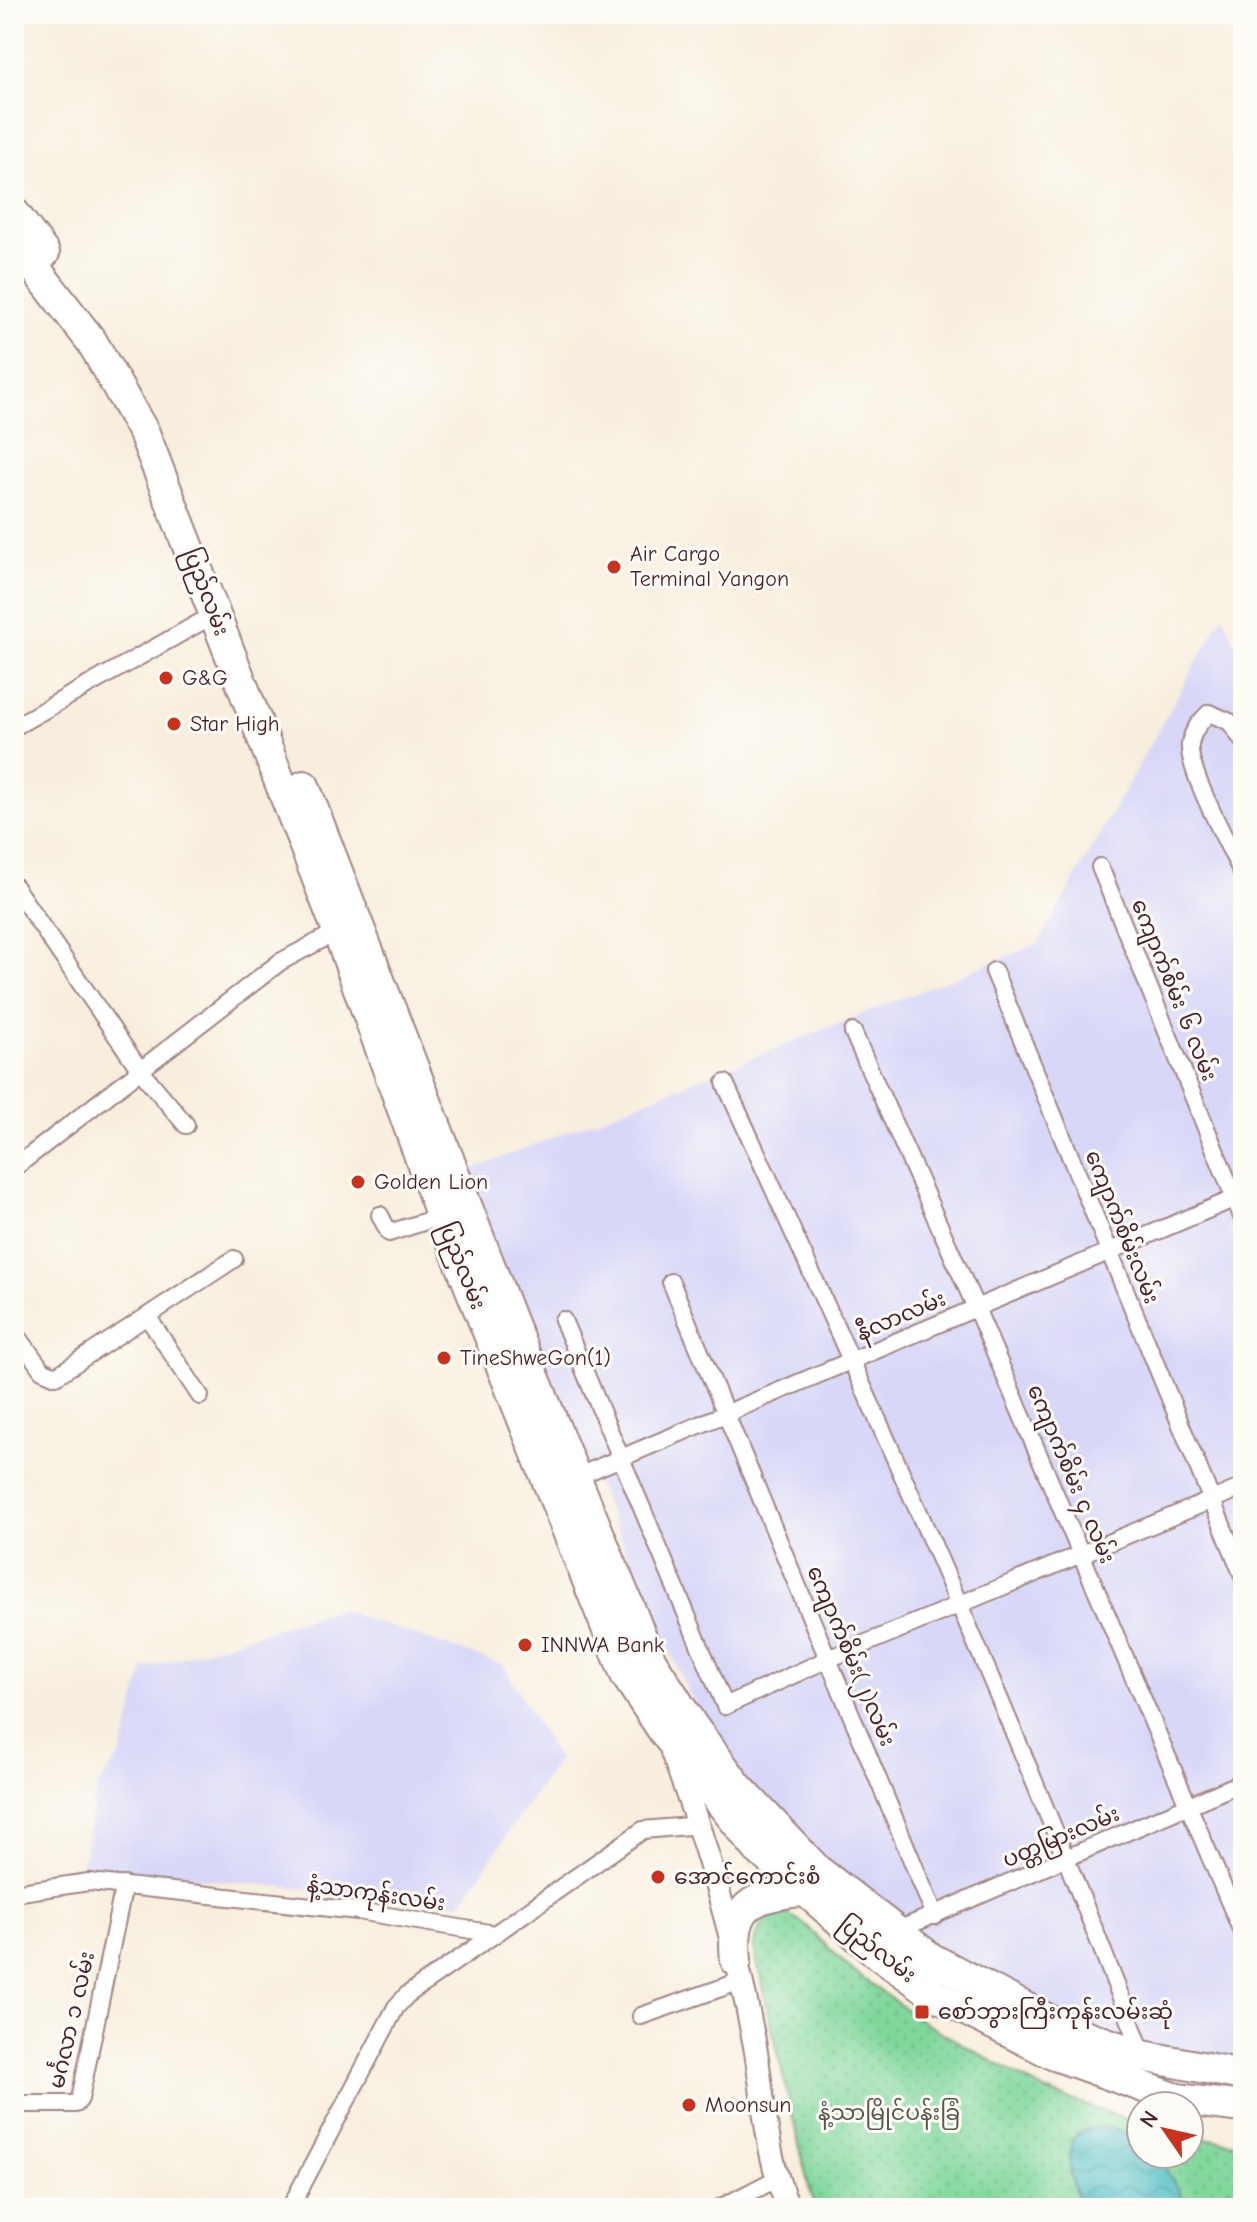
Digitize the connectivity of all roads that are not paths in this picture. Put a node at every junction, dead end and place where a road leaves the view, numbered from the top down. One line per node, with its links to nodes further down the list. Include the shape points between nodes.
1 (14, 213): 31 (highway, ပြည်လမ်း, via 105,335 158,428)
2 (19, 250): 3 (highway, ပြည်လမ်း, via 92,342 124,393)
3 (215, 614): 4 (street); 9 (highway, ပြည်လမ်း)
4 (14, 727)
5 (1243, 741): 7 (street, via 1230,722 1209,713 1194,728 1189,748)
6 (1100, 867): 16 (street, ကျောက်စိမ်း ၆ လမ်း)
7 (1243, 875)
8 (14, 886): 12 (street)
9 (338, 931): 12 (street, via 280,962); 18 (highway, ပြည်လမ်း)
10 (994, 971): 20 (street, ကျောက်စိမ်းလမ်း)
11 (853, 1032): 23 (street, ကျောက်စိမ်း ၄ လမ်း)
12 (140, 1070): 14 (street); 15 (street)
13 (725, 1083): 27 (street)
14 (186, 1125)
15 (14, 1168)
16 (1239, 1197): 19 (street, ကျောက်စိမ်း ၆ လမ်း); 20 (street, နီလာလမ်း)
17 (380, 1215): 18 (street, via 389,1233)
18 (442, 1216): 40 (highway, ပြည်လမ်း, via 626,1675)
19 (1243, 1219)
20 (1107, 1252): 23 (street, နီလာလမ်း); 33 (street, ကျောက်စိမ်းလမ်း)
21 (234, 1259): 24 (street)
22 (671, 1282): 29 (street, ကျောက်စိမ်း(၂)လမ်း)
23 (976, 1308): 27 (street, နီလာလမ်း); 34 (street, ကျောက်စိမ်း ၄ လမ်း)
24 (147, 1316): 26 (street, via 56,1376 42,1370); 28 (street)
25 (563, 1320): 30 (street)
26 (14, 1331)
27 (852, 1360): 29 (street, နီလာလမ်း); 36 (street)
28 (200, 1396)
29 (726, 1414): 30 (street, နီလာလမ်း); 37 (street, ကျောက်စိမ်း(၂)လမ်း)
30 (621, 1458): 31 (street, နီလာလမ်း); 37 (street, via 725,1706)
31 (576, 1477): 40 (highway, ပြည်လမ်း, via 651,1661 693,1727)
32 (1243, 1487): 33 (street)
33 (1211, 1500): 34 (street); 35 (street, ကျောက်စိမ်းလမ်း)
34 (1081, 1554): 36 (street); 39 (street, ကျောက်စိမ်း ၄ လမ်း)
35 (1243, 1576)
36 (958, 1604): 37 (street); 41 (street)
37 (828, 1659): 45 (street, ကျောက်စိမ်း(၂)လမ်း)
38 (1243, 1782): 39 (street, ပတ္တမြားလမ်း)
39 (1187, 1807): 41 (street, ပတ္တမြားလမ်း); 48 (street, ကျောက်စိမ်း ၄ လမ်း)
40 (714, 1808): 42 (highway, ပြည်လမ်း, via 758,1849); 47 (street, via 643,1830); 49 (main road)
41 (1069, 1858): 45 (street, ပတ္တမြားလမ်း); 51 (street)
42 (810, 1881): 46 (highway, ပြည်လမ်း); 49 (highway, via 759,1897 741,1913 733,1932); 54 (highway, ပြည်လမ်း, via 879,1955 979,2020 1055,2055 1177,2099)
43 (124, 1885): 44 (street, နံ့သာကုန်းလမ်း, via 89,1882); 47 (street, နံ့သာကုန်းလမ်း, via 358,1911); 53 (street, မင်္ဂလာ ၁ လမ်း, via 80,2099 76,2104)
44 (14, 1893)
45 (935, 1916): 46 (street, ပတ္တမြားလမ်း)
46 (896, 1931): 51 (highway, ပြည်လမ်း, via 932,1959 996,1995 1062,2027)
47 (495, 1934): 56 (street, via 396,2007)
48 (1243, 1934)
49 (739, 1970): 50 (street); 55 (main road)
50 (641, 2016)
51 (1143, 2056): 52 (highway, ပြည်လမ်း)
52 (1243, 2075)
53 (14, 2104)
54 (1243, 2107)
55 (780, 2177): 57 (street); 58 (main road)
56 (290, 2208)
57 (720, 2208)
58 (789, 2208)

